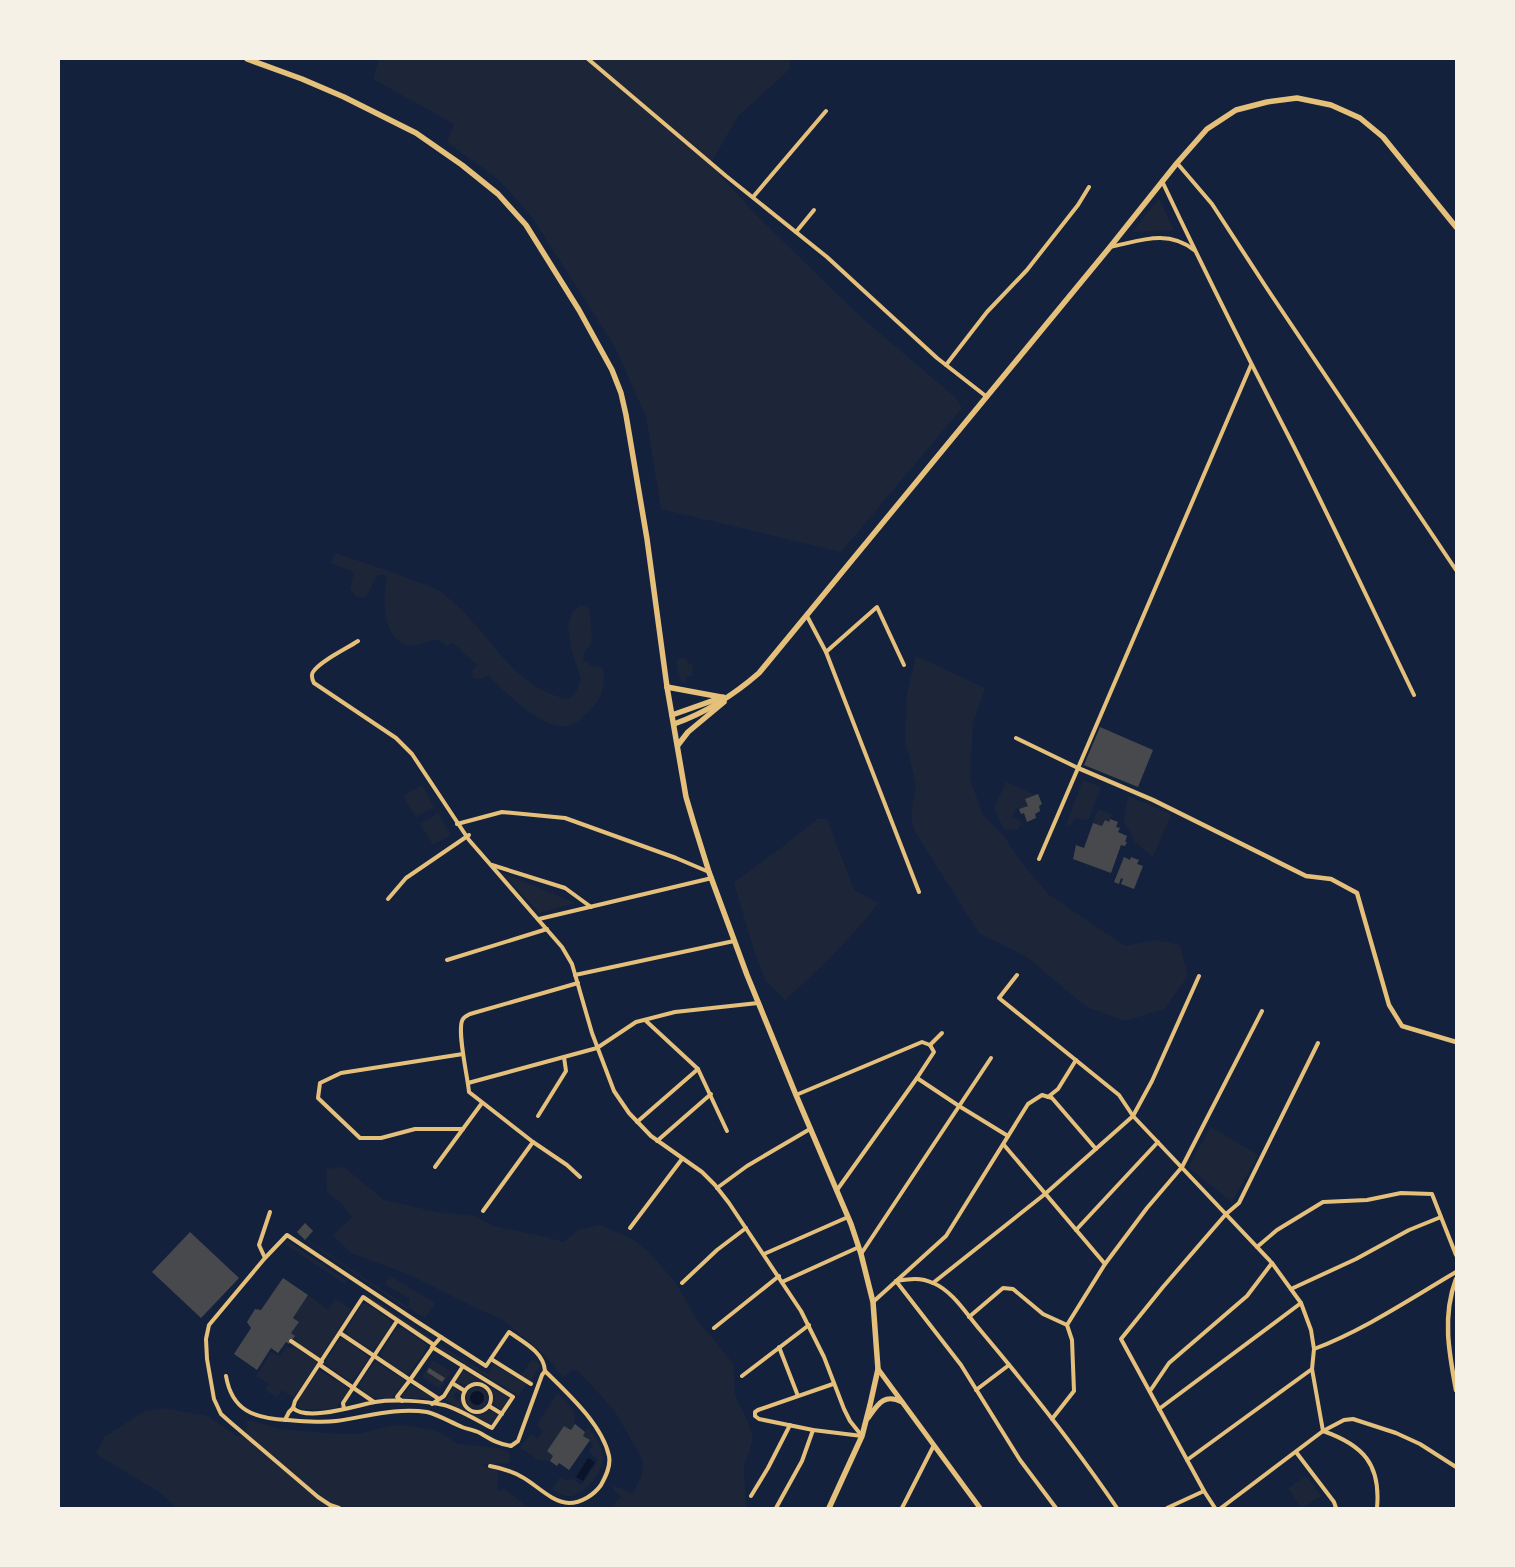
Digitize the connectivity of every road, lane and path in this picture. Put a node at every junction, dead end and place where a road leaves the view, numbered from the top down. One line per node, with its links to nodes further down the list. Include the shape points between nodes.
1 (247, 59): 21 (main road, via 344,97 416,133 498,194 526,225 580,310 621,392)
2 (588, 59): 7 (street)
3 (826, 111): 7 (street)
4 (1177, 163): 5 (main road); 9 (main road, via 1208,129 1236,110 1297,98 1331,105 1360,118 1383,137); 16 (street, via 1212,204)
5 (1162, 181): 11 (main road); 12 (street)
6 (1089, 187): 13 (street, via 1027,270 987,312)
7 (753, 197): 10 (street)
8 (814, 210): 10 (street)
9 (1456, 227)
10 (796, 232): 13 (street)
11 (1110, 247): 12 (street, via 1162,237 1186,244); 15 (main road)
12 (1195, 252): 14 (street)
13 (946, 365): 15 (street)
14 (1251, 365): 22 (street); 28 (street)
15 (987, 397): 17 (main road)
16 (1456, 570)
17 (807, 616): 19 (street); 23 (main road, via 759,672 742,688)
18 (358, 642): 29 (street, via 320,665 313,672 314,683 396,738 412,754)
19 (826, 652): 20 (street, via 877,607); 34 (street)
20 (904, 665)
21 (667, 687): 23 (main road); 24 (main road)
22 (1414, 695)
23 (723, 698): 24 (main road); 25 (main road); 27 (main road, via 723,703 688,732)
24 (672, 715): 25 (main road)
25 (674, 724): 27 (main road)
26 (1016, 738): 28 (street)
27 (678, 745): 33 (main road, via 686,797)
28 (1078, 768): 31 (street); 50 (street, via 1153,800 1306,876 1332,879 1357,892 1389,1005 1402,1026)
29 (458, 824): 30 (street); 33 (street, via 502,812 566,818 676,858)
30 (468, 836): 32 (street); 35 (street, via 406,878)
31 (1039, 860)
32 (491, 865): 36 (street, via 565,888); 37 (street)
33 (710, 875): 36 (street); 39 (main road)
34 (919, 892)
35 (388, 899)
36 (591, 906): 37 (street)
37 (539, 919): 38 (street)
38 (547, 929): 40 (street); 41 (street, via 562,947)
39 (734, 941): 41 (street); 45 (main road)
40 (448, 960)
41 (575, 974): 44 (street)
42 (1017, 975): 56 (street, via 999,998)
43 (1199, 976): 66 (street)
44 (578, 983): 52 (street); 53 (street, via 470,1014 461,1024)
45 (758, 1003): 47 (street, via 675,1012); 61 (main road)
46 (1262, 1011): 79 (street)
47 (645, 1020): 52 (street, via 636,1022); 57 (street)
48 (942, 1032): 51 (street)
49 (1318, 1042): 86 (street, via 1239,1203)
50 (1456, 1042)
51 (930, 1045): 58 (street, via 934,1052); 61 (street, via 922,1042)
52 (597, 1048): 54 (street); 67 (street, via 614,1091)
53 (463, 1054): 59 (street); 68 (street, via 341,1074 320,1084 318,1098 360,1138 381,1138 415,1129)
54 (564, 1057): 59 (street); 65 (street, via 566,1071)
55 (992, 1058): 64 (street)
56 (1076, 1060): 62 (street, via 1058,1089); 66 (street, via 1119,1095)
57 (698, 1069): 60 (street); 67 (street)
58 (917, 1078): 64 (street); 82 (street)
59 (468, 1083): 63 (street, via 469,1092)
60 (711, 1094): 70 (street); 72 (street)
61 (796, 1095): 69 (main road)
62 (1048, 1097): 71 (street, via 1042,1095 1028,1104); 76 (street)
63 (482, 1103): 68 (street); 73 (street)
64 (959, 1106): 71 (street); 95 (street)
65 (538, 1116)
66 (1133, 1116): 74 (street); 76 (street)
67 (637, 1122): 72 (street)
68 (463, 1129): 78 (street)
69 (810, 1129): 81 (street, via 747,1166); 82 (main road)
70 (727, 1131)
71 (1008, 1136): 75 (street)
72 (657, 1141): 77 (street)
73 (533, 1142): 80 (street); 84 (street)
74 (1158, 1142): 79 (street); 91 (street)
75 (1004, 1145): 83 (street); 103 (street, via 946,1236)
76 (1096, 1149): 83 (street)
77 (682, 1160): 81 (street, via 702,1172); 89 (street)
78 (436, 1167)
79 (1182, 1167): 86 (street); 99 (street)
80 (580, 1177)
81 (717, 1188): 90 (street)
82 (837, 1191): 87 (main road)
83 (1045, 1194): 91 (street); 106 (street)
84 (483, 1211)
85 (270, 1212): 97 (street, via 259,1245)
86 (1226, 1214): 93 (street); 141 (street, via 1121,1339)
87 (848, 1217): 92 (main road); 94 (street)
88 (1441, 1217): 93 (street, via 1432,1194 1401,1193 1367,1200 1323,1202); 96 (street); 107 (street)
89 (630, 1228)
90 (746, 1228): 94 (street); 105 (street)
91 (1076, 1230): 99 (street)
92 (859, 1247): 95 (main road); 104 (street)
93 (1257, 1247): 98 (street)
94 (764, 1254): 101 (street)
95 (861, 1254): 108 (main road)
96 (1456, 1255)
97 (265, 1258): 116 (street, via 287,1235); 169 (street, via 209,1325 207,1359 214,1399 221,1414 230,1422 318,1497)
98 (1272, 1263): 107 (street); 141 (street, via 1247,1296 1169,1363)
99 (1105, 1264): 113 (street)
100 (1456, 1272): 120 (street, via 1365,1326)
101 (779, 1276): 104 (street); 114 (street)
102 (1456, 1279): 139 (street, via 1447,1331)
103 (896, 1281): 106 (street, via 916,1278); 108 (street); 138 (street)
104 (782, 1282): 112 (street)
105 (682, 1283)
106 (933, 1283): 110 (street, via 948,1292)
107 (1291, 1289): 109 (street)
108 (873, 1302): 128 (main road)
109 (1301, 1303): 120 (street); 151 (street)
110 (968, 1316): 113 (street, via 1003,1288 1013,1289 1043,1314); 124 (street)
111 (397, 1321): 115 (street, via 363,1297); 118 (street); 121 (street)
112 (809, 1325): 119 (street); 135 (street)
113 (1067, 1326): 156 (street, via 1072,1340 1074,1392)
114 (714, 1328)
115 (340, 1333): 121 (street); 123 (street)
116 (440, 1337): 118 (street); 122 (street, via 486,1366)
117 (291, 1341): 123 (street)
118 (433, 1346): 125 (street); 131 (street)
119 (779, 1347): 130 (street); 142 (street)
120 (1314, 1349): 126 (street)
121 (374, 1356): 131 (street); 137 (street)
122 (491, 1359): 127 (street, via 509,1332 537,1353 545,1364); 134 (street)
123 (321, 1363): 137 (street); 149 (street)
124 (1009, 1365): 138 (street); 156 (street)
125 (463, 1366): 132 (street); 133 (street)
126 (1312, 1369): 160 (street); 164 (street)
127 (545, 1370): 155 (street, via 518,1441 511,1446 495,1442 445,1418 411,1410 335,1421); 165 (street, via 587,1416 601,1437 609,1456 606,1476 590,1496 568,1503 554,1499 523,1477)
128 (878, 1370): 146 (main road); 157 (main road)
129 (226, 1376): 155 (street, via 231,1396 252,1415)
130 (742, 1376)
131 (410, 1380): 143 (street); 144 (street, via 397,1397)
132 (489, 1382): 136 (street); 153 (street, via 514,1397)
133 (452, 1383): 140 (street); 143 (street)
134 (531, 1384)
135 (833, 1384): 142 (street); 161 (street, via 850,1421)
136 (485, 1387): 140 (street, via 476,1384); 148 (street, via 492,1398)
137 (354, 1388): 145 (street); 150 (street, via 343,1403)
138 (976, 1390): 174 (street, via 1020,1460)
139 (1456, 1390)
140 (465, 1391): 152 (street, via 464,1400)
141 (1150, 1391): 151 (street)
142 (798, 1396): 158 (street, via 755,1412 759,1419)
143 (439, 1399): 147 (street)
144 (402, 1401): 145 (street); 147 (street)
145 (374, 1402): 150 (street)
146 (902, 1402): 157 (main road, via 890,1398 883,1400); 162 (main road)
147 (432, 1404): 154 (street, via 445,1405)
148 (489, 1406): 152 (street, via 481,1412); 153 (street)
149 (293, 1408): 150 (street, via 306,1413); 155 (street)
150 (344, 1409)
151 (1159, 1409): 164 (street)
152 (470, 1410): 154 (street)
153 (502, 1414): 154 (street, via 492,1428)
154 (467, 1416)
155 (285, 1420)
156 (1052, 1420): 175 (street)
157 (865, 1422): 161 (main road)
158 (790, 1425): 159 (street); 168 (street)
159 (814, 1430): 161 (street); 170 (street, via 802,1461)
160 (1323, 1431): 163 (street); 166 (street, via 1353,1419 1396,1432); 180 (street, via 1344,1439 1361,1451 1372,1465)
161 (862, 1436): 171 (main road)
162 (934, 1445): 172 (street); 173 (main road)
163 (1296, 1452): 178 (street); 179 (street)
164 (1188, 1460): 167 (street)
165 (490, 1466)
166 (1456, 1467)
167 (1204, 1491): 176 (street); 177 (street)
168 (750, 1496)
169 (339, 1508)
170 (776, 1508)
171 (829, 1508)
172 (902, 1508)
173 (980, 1508)
174 (1056, 1508)
175 (1117, 1508)
176 (1167, 1508)
177 (1215, 1508)
178 (1221, 1508)
179 (1336, 1508)
180 (1377, 1508)

